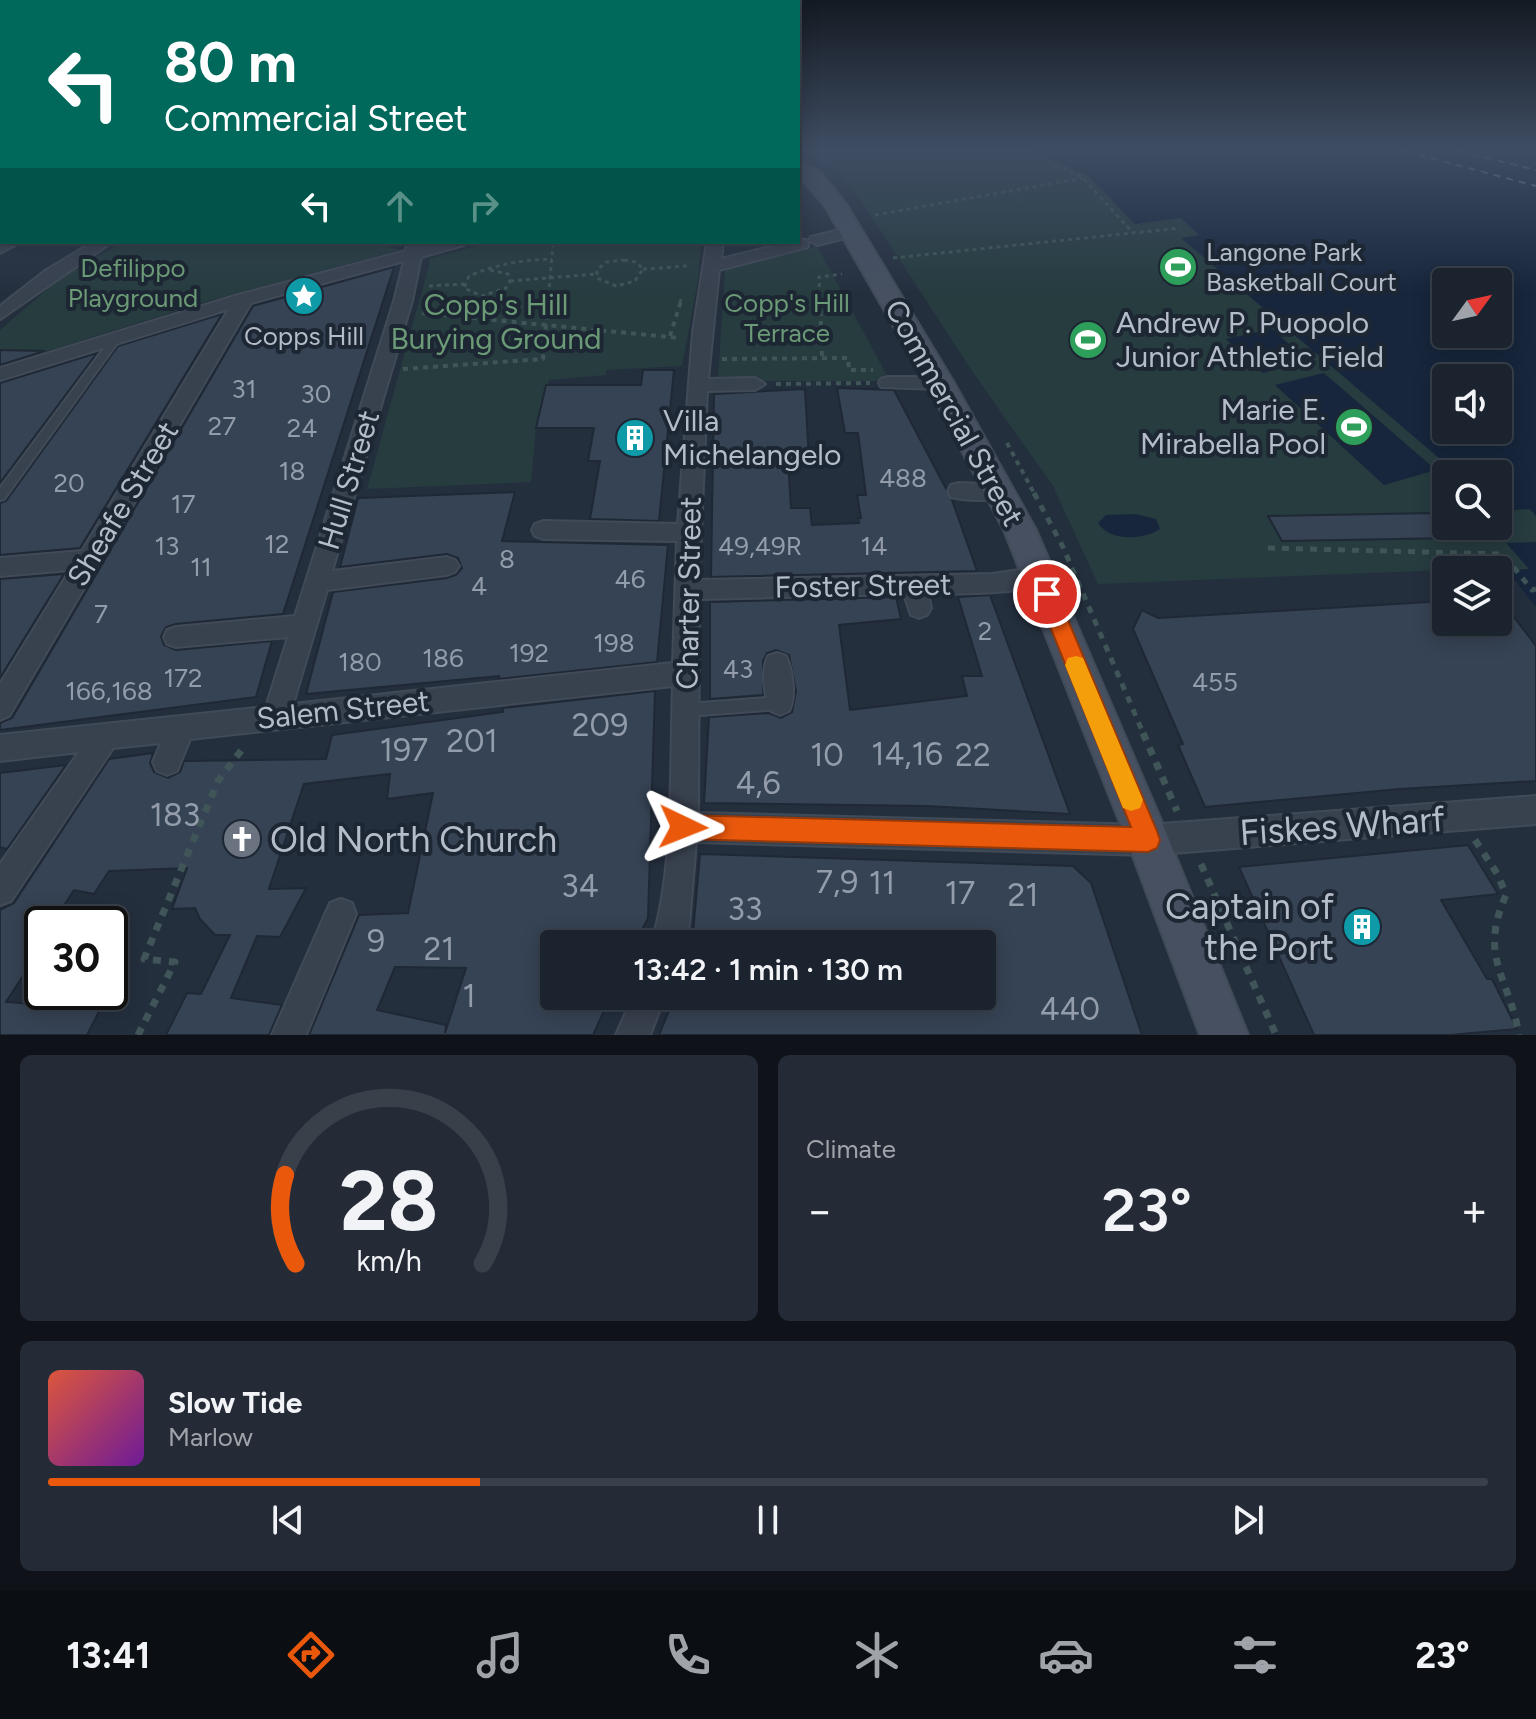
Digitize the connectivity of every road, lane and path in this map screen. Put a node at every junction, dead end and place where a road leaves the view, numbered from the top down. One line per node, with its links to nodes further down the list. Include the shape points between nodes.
1 (833, 196): 4 (main road, Commercial Street)
2 (994, 196): 4 (path)
3 (1100, 196): 6 (path)
4 (863, 223): 15 (street, via 810,242); 39 (main road, Commercial Street)
5 (1180, 228): 6 (path)
6 (1134, 234): 13 (path)
7 (101, 244): 28 (street)
8 (444, 244): 11 (street)
9 (553, 244): 14 (path)
10 (714, 244): 15 (street, Charter Street)
11 (415, 248): 26 (street); 52 (street, Hull Street)
12 (689, 255): 15 (path)
13 (892, 258)
14 (552, 259): 17 (path, via 511,261); 21 (path)
15 (699, 267): 16 (path); 22 (path); 41 (street, Charter Street)
16 (643, 269): 19 (path, via 630,260 617,260 602,265); 19 (path, via 625,285 602,283)
17 (490, 270): 23 (path, via 508,274); 24 (path, via 474,274)
18 (431, 273): 24 (path, via 428,286)
19 (596, 274): 21 (path)
20 (842, 274): 34 (path, via 819,277)
21 (551, 278): 23 (path); 29 (path)
22 (685, 278)
23 (510, 281): 24 (path, via 500,292 482,296 469,293)
24 (464, 284)
25 (683, 290): 30 (path)
26 (244, 299): 31 (street); 48 (street, Sheafe Street)
27 (424, 300): 29 (path, via 420,313)
28 (0, 314)
29 (547, 325): 30 (path); 33 (path, via 543,359 403,369)
30 (670, 336): 32 (path)
31 (117, 337): 37 (street); 44 (lane)
32 (692, 340)
33 (407, 355)
34 (822, 357): 35 (path); 36 (path, via 848,358 849,370)
35 (713, 359)
36 (856, 370)
37 (0, 374)
38 (888, 383): 39 (street); 40 (path)
39 (940, 383): 43 (main road, Commercial Street)
40 (755, 384): 41 (street)
41 (698, 385): 46 (street, Charter Street)
42 (959, 491): 43 (street)
43 (1000, 491): 51 (main road, Commercial Street)
44 (0, 496)
45 (543, 530): 46 (street)
46 (688, 533): 54 (street, Charter Street)
47 (1268, 548): 53 (path, via 1503,554)
48 (91, 559): 50 (street); 60 (street, Sheafe Street)
49 (447, 566): 52 (street)
50 (0, 567)
51 (1040, 576): 54 (street, Foster Street, via 916,596); 71 (main road, Commercial Street)
52 (319, 582): 55 (street, Hull Street)
53 (1536, 589)
54 (686, 590): 58 (street, Charter Street)
55 (302, 626): 56 (street); 62 (street, Hull Street)
56 (176, 637)
57 (777, 664): 59 (street)
58 (685, 673): 61 (street, Charter Street); 62 (street, Salem Street)
59 (780, 703): 61 (lane)
60 (0, 708)
61 (686, 710): 70 (street, Charter Street)
62 (276, 718): 63 (street, Salem Street)
63 (181, 728): 64 (street, Salem Street); 67 (street)
64 (105, 737): 66 (street, Salem Street); 72 (street)
65 (252, 737): 76 (path, via 218,781 144,959 175,962)
66 (0, 748)
67 (167, 762)
68 (1536, 810): 69 (street, Fiskes Wharf)
69 (1459, 815): 71 (street, Fiskes Wharf); 80 (path, via 1506,895 1491,931 1499,977)
70 (683, 827): 71 (street, Fiskes Wharf); 74 (street, Charter Street)
71 (1148, 840): 79 (main road, Commercial Street)
72 (0, 890)
73 (341, 914): 77 (street)
74 (671, 930)
75 (643, 1010): 78 (street)
76 (138, 1035)
77 (289, 1035)
78 (633, 1035)
79 (1224, 1035)
80 (1519, 1035)

